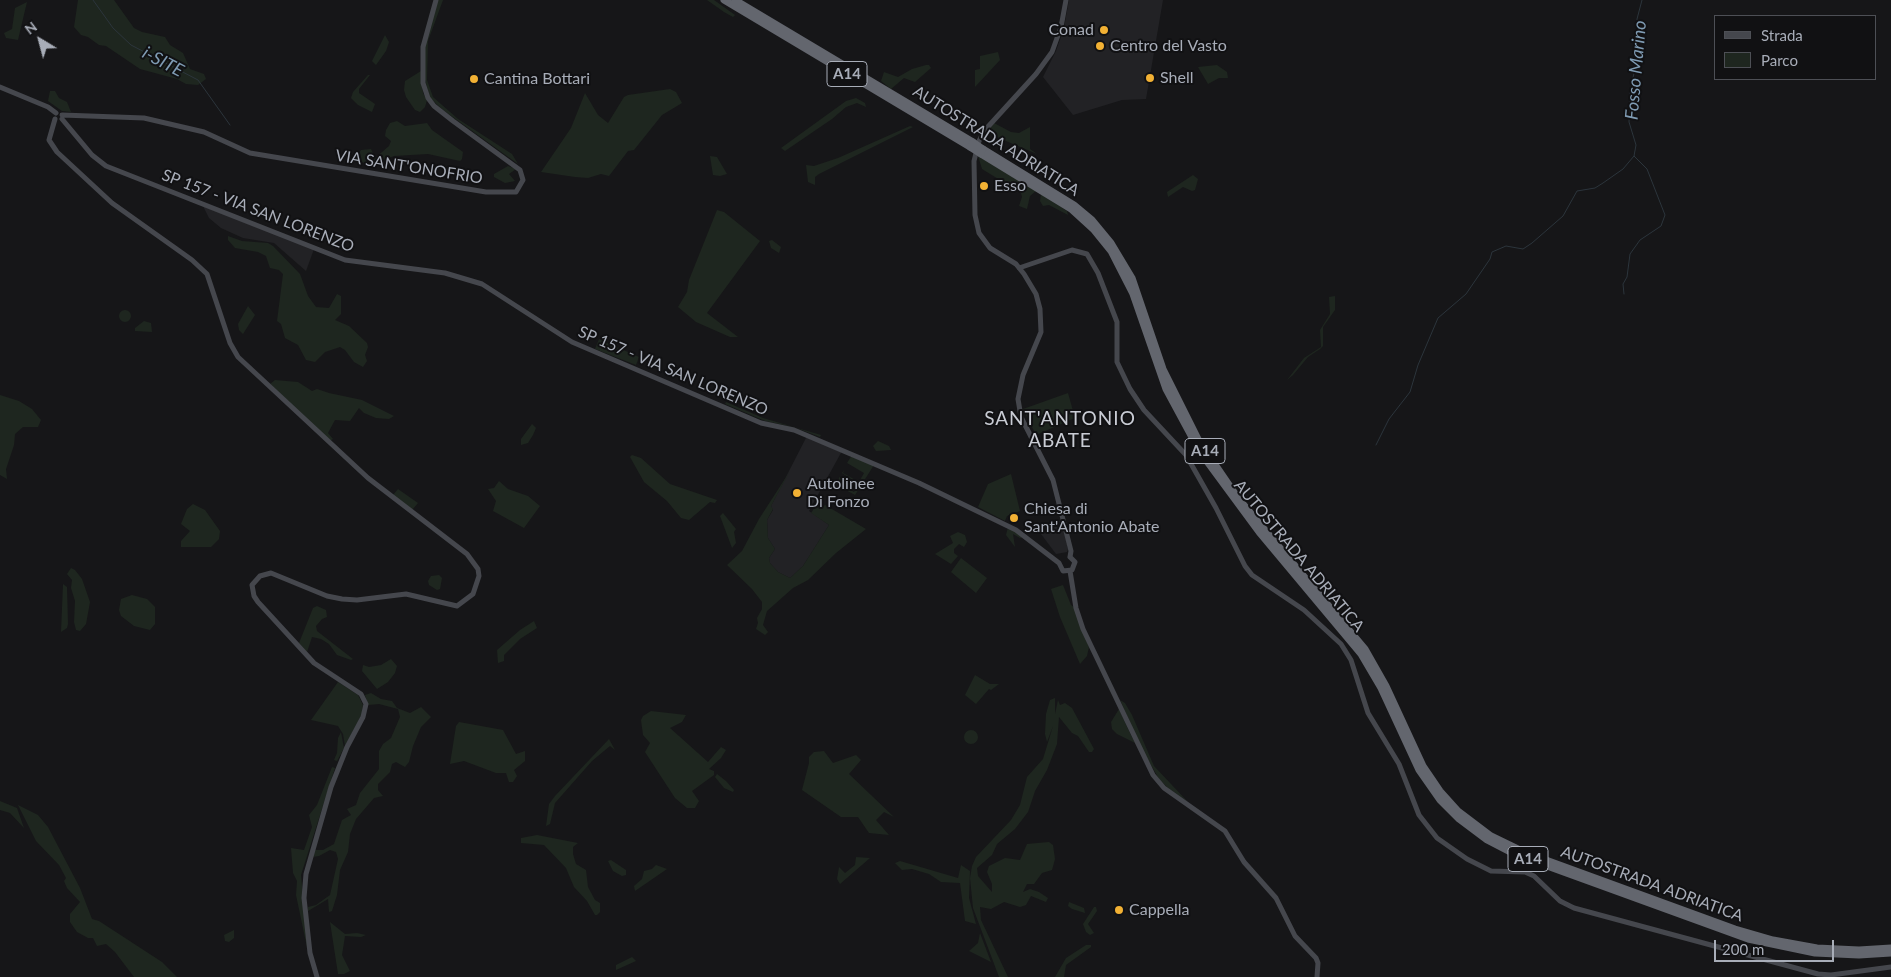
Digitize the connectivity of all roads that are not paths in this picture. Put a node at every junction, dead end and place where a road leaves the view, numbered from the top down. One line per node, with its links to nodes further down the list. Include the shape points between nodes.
1 (436, 0): 6 (main road, VIA SANT'ONOFRIO, via 423,40 424,90 434,106 520,170 523,180 516,192 486,192 250,153 204,132 144,118)
2 (724, 0): 7 (highway, AUTOSTRADA ADRIATICA / A14)
3 (735, 0): 7 (highway, AUTOSTRADA ADRIATICA / A14)
4 (1066, 0): 8 (main road, via 1052,52 985,130 974,154 975,215 979,233 990,248)
5 (0, 87): 6 (main road, SP 157 - VIA SAN LORENZO, via 48,107)
6 (59, 116): 11 (main road, SP 157 - VIA SAN LORENZO, via 92,155 106,166 345,260 445,273 482,284 572,342 761,423 799,432 919,483 1016,530); 16 (main road, via 50,140 57,152 107,199 207,274 230,343 238,357 368,478 466,554 478,569 480,576 473,594 457,606 406,594 342,599 271,574 260,576 252,585 258,602 314,663 362,694 366,704 331,787 306,874 304,898 310,953)
7 (972, 145): 9 (highway, AUTOSTRADA ADRIATICA / A14, bridge, via 1045,188 1081,218 1104,242)
8 (1019, 268): 10 (main road, via 1036,294 1042,324 1019,388 1019,407 1053,480); 15 (main road, via 1072,250 1087,254 1117,322 1117,362 1130,389 1144,410 1186,455 1252,575 1304,610 1341,644 1350,660 1368,713 1396,758 1419,815 1436,838 1484,868 1525,872 1534,876 1560,901 1574,908 1818,974)
9 (1140, 306): 13 (highway, AUTOSTRADA ADRIATICA / A14, via 1163,369 1199,441 1238,498 1347,626 1376,666 1419,758 1436,786 1458,811 1487,834 1531,855 1763,938 1829,949); 14 (highway, AUTOSTRADA ADRIATICA / A14, via 1164,385 1189,434 1228,493 1368,664 1415,762 1429,786 1454,815 1487,840 1543,865 1760,942 1827,954)
10 (1070, 556): 11 (main road); 12 (main road, via 1075,564)
11 (1059, 563): 12 (main road, via 1062,570)
12 (1070, 571): 17 (main road, via 1076,608 1152,775 1164,788 1226,831 1240,856 1276,898 1295,936 1316,958)
13 (1891, 948)
14 (1891, 953)
15 (1891, 967)
16 (317, 977)
17 (1317, 977)

